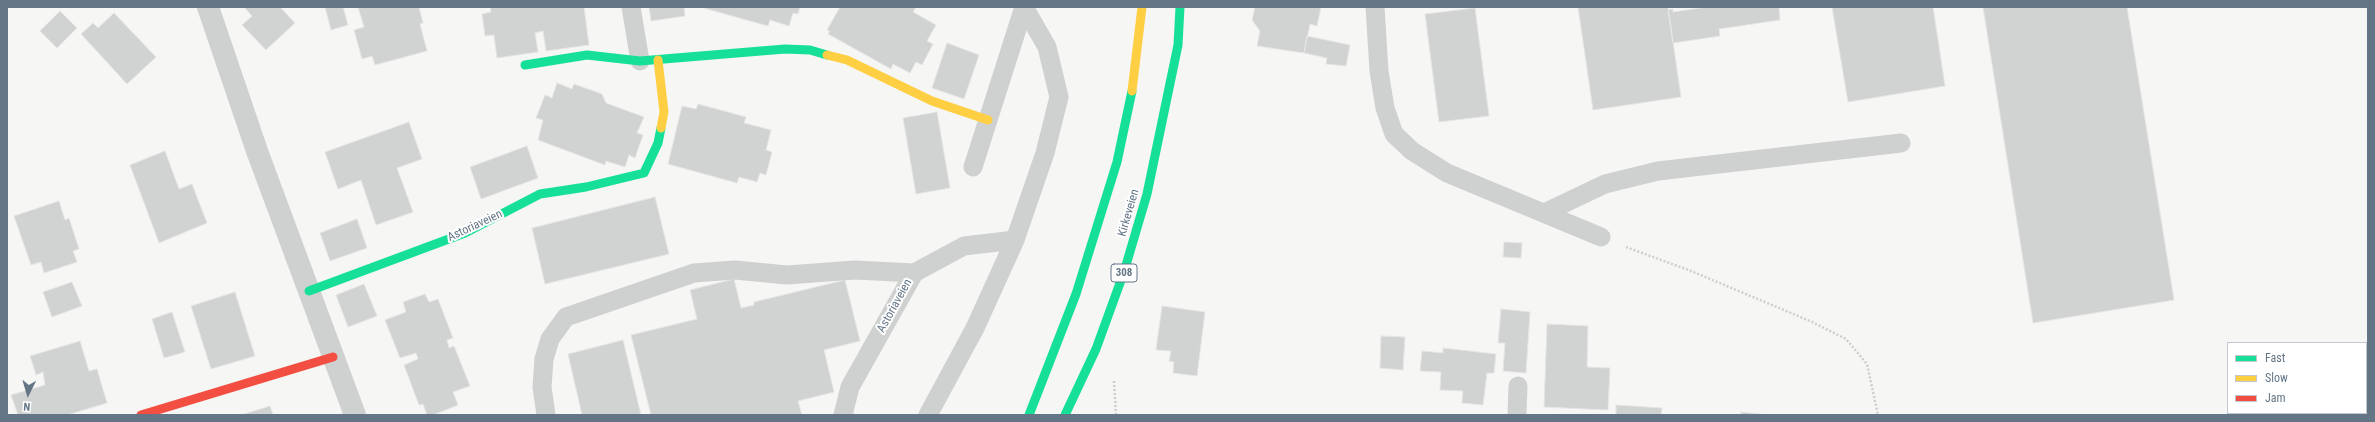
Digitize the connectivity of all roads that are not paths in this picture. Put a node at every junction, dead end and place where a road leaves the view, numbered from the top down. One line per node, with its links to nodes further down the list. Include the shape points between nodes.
1 (208, 7): 16 (street, via 257,151)
2 (631, 7): 7 (lane)
3 (1024, 7): 9 (lane); 14 (lane, via 1047,47 1059,97 1045,153)
4 (1142, 7): 24 (street, via 1131,97 1117,162 1076,294)
5 (1180, 7): 25 (street, Kirkeveien / 308, via 1178,45 1147,194 1124,272 1096,349)
6 (1375, 7): 12 (lane, via 1385,108 1394,134 1412,151 1447,172)
7 (649, 60): 8 (street, via 587,55); 9 (street, via 785,49 810,50 847,60 932,101); 16 (street, Astoriaveien, via 664,112 658,143 644,173 586,187 540,194 465,233)
8 (525, 65)
9 (988, 120): 11 (lane)
10 (1901, 143): 12 (lane, via 1658,171 1604,184)
11 (973, 167)
12 (1544, 213): 13 (lane)
13 (1601, 237)
14 (1015, 240): 15 (lane, Astoriaveien, via 964,246); 23 (lane, via 975,328)
15 (914, 273): 21 (lane, via 855,270 787,275 735,270 694,273 566,317 550,339 544,359 542,387); 22 (lane, Astoriaveien, via 850,387)
16 (309, 291): 17 (street)
17 (334, 358): 19 (street); 20 (street)
18 (1518, 386): 26 (lane)
19 (141, 415)
20 (355, 415)
21 (546, 415)
22 (843, 415)
23 (928, 415)
24 (1029, 415)
25 (1065, 415)
26 (1517, 415)

